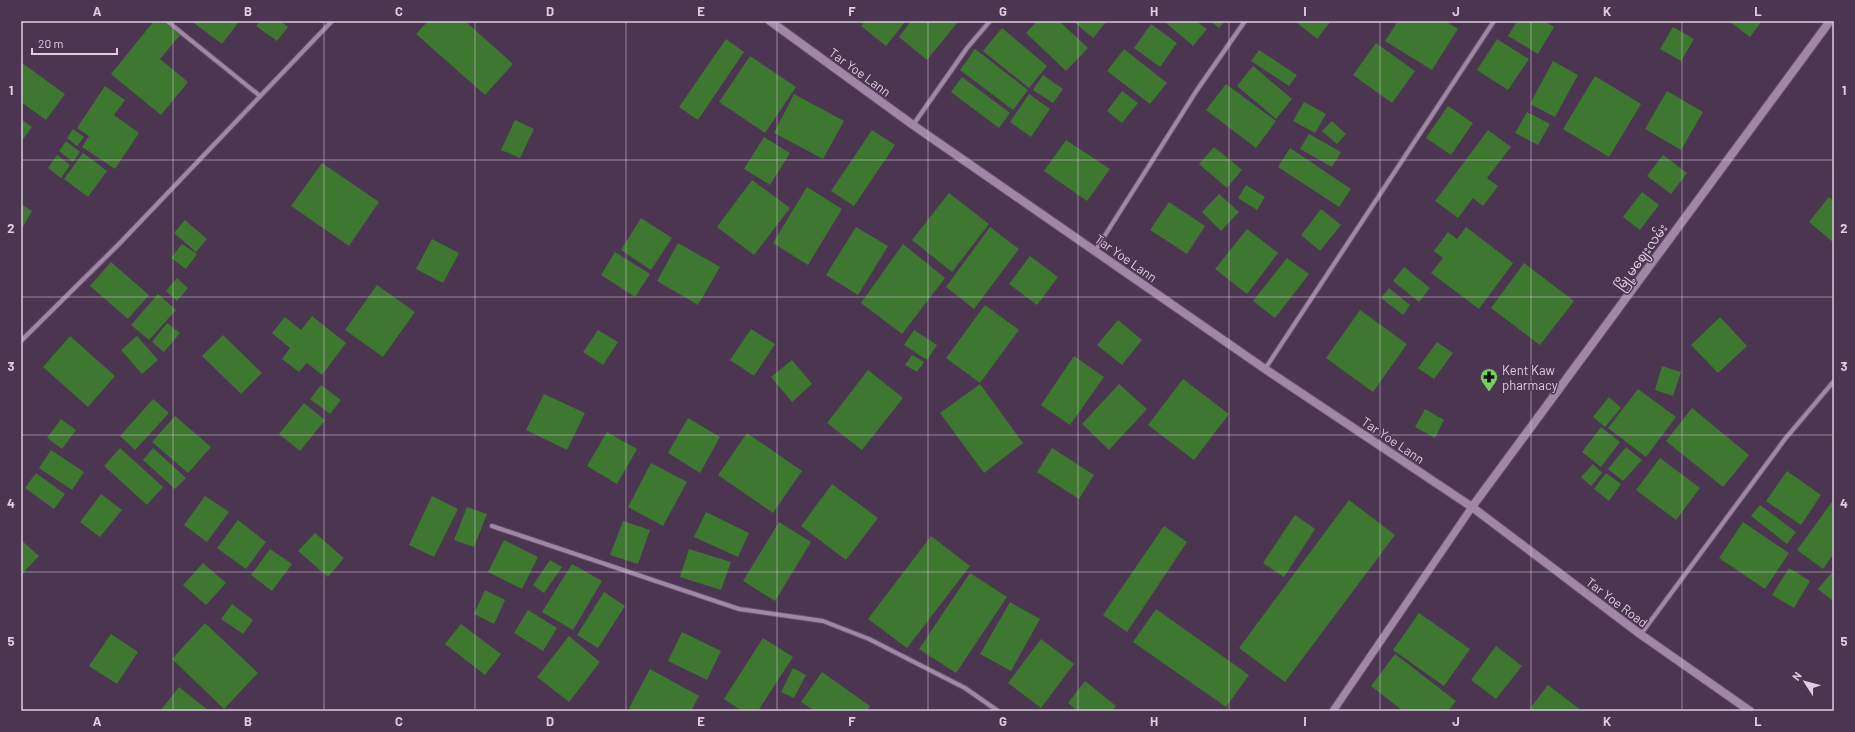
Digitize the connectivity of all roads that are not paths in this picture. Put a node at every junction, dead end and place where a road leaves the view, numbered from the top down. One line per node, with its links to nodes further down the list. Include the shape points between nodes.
1 (167, 21): 8 (street)
2 (332, 21): 8 (street)
3 (770, 21): 9 (main road, Tar Yoe Lann)
4 (990, 21): 9 (street, via 967,48)
5 (1245, 21): 10 (street, via 1197,90)
6 (1494, 21): 12 (street)
7 (1830, 21): 14 (main road, မြို့မဈေးလမ်း)
8 (260, 96): 11 (street, via 120,243)
9 (913, 125): 10 (main road, Tar Yoe Lann)
10 (1095, 251): 12 (main road, Tar Yoe Lann)
11 (21, 341)
12 (1265, 369): 14 (main road, Tar Yoe Lann)
13 (1834, 380): 16 (street, via 1785,439)
14 (1472, 507): 16 (main road, Tar Yoe Road); 18 (street)
15 (492, 526): 17 (street, via 739,609 823,621 869,639 965,688)
16 (1640, 634): 19 (main road, Tar Yoe Road)
17 (998, 711)
18 (1333, 711)
19 (1750, 711)

